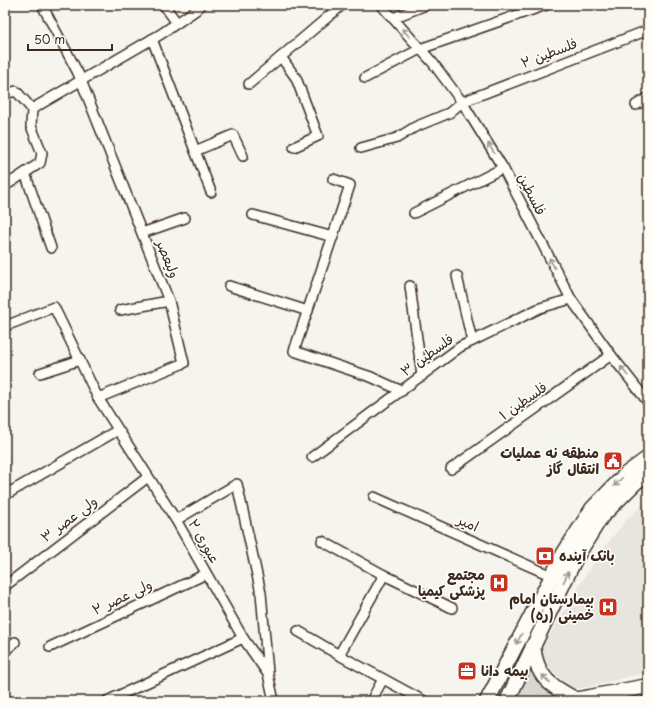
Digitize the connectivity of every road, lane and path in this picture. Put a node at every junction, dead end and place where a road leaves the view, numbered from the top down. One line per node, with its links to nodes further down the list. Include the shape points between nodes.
1 (42, 5): 15 (street, ولیعصر)
2 (164, 5): 9 (street)
3 (201, 5): 9 (street)
4 (342, 5): 13 (street)
5 (381, 5): 8 (street, فلسطین)
6 (426, 5): 8 (street)
7 (546, 5): 12 (street)
8 (393, 18): 12 (street, فلسطین, one-way to 8)
9 (177, 23): 11 (street)
10 (647, 30): 19 (street, فلسطین ۲)
11 (152, 39): 15 (street); 24 (street)
12 (420, 48): 14 (street); 19 (street, فلسطین)
13 (281, 57): 16 (street); 22 (street, via 296,78 318,136)
14 (365, 78)
15 (82, 81): 21 (street); 34 (street, ولیعصر)
16 (249, 84)
17 (5, 94): 21 (street, via 16,90)
18 (648, 98): 20 (street)
19 (462, 102): 23 (street, فلسطین ۲, via 449,113 396,138); 26 (street, فلسطین, one-way to 19)
20 (636, 105)
21 (32, 109): 27 (street, via 31,126 42,153 40,163)
22 (294, 147)
23 (361, 148)
24 (195, 151): 25 (street, via 233,135); 30 (street)
25 (242, 156)
26 (504, 168): 31 (street); 40 (street, فلسطین, one-way to 26)
27 (25, 173): 29 (street); 36 (street)
28 (332, 179): 35 (street, via 350,185)
29 (5, 186)
30 (211, 192)
31 (414, 213)
32 (253, 215): 35 (street)
33 (184, 218): 34 (street)
34 (142, 233): 41 (street, ولیعصر)
35 (333, 237): 43 (street)
36 (51, 248)
37 (457, 276): 45 (street)
38 (229, 286): 43 (street)
39 (410, 286): 49 (street)
40 (571, 299): 45 (street, فلسطین ۳, via 540,308); 46 (street, فلسطین)
41 (169, 301): 42 (street); 51 (street, ولیعصر, via 184,363)
42 (120, 310)
43 (308, 311): 50 (street, via 294,351 371,377)
44 (8, 325): 47 (street, عبوری ۲, via 54,307)
45 (472, 341): 49 (street, فلسطین ۳)
46 (611, 355): 52 (street, فلسطین, one-way to 46); 56 (street, فلسطین ۱)
47 (80, 360): 48 (street); 51 (street, عبوری ۲)
48 (40, 373)
49 (422, 376): 50 (street, فلسطین ۳)
50 (402, 391): 54 (street, فلسطین ۳)
51 (98, 398): 53 (street, عبوری ۲)
52 (648, 402)
53 (118, 430): 58 (street, عبوری ۲); 59 (street)
54 (312, 457)
55 (648, 458): 65 (main road, one-way to 65, via 626,474 592,509)
56 (451, 469)
57 (648, 472): 71 (main road, one-way to 57, via 575,559 601,517)
58 (148, 477): 61 (street, عبوری ۲); 66 (street, ولی عصر ۳)
59 (5, 495)
60 (374, 497): 65 (street, امیر)
61 (176, 520): 63 (street, عبوری ۲); 75 (street, via 236,484 261,593)
62 (322, 541): 64 (street)
63 (206, 574): 69 (street, عبوری ۲); 72 (street, ولی عصر ۲)
64 (384, 575): 67 (street); 74 (street)
65 (552, 576): 84 (main road, one-way to 84)
66 (6, 585)
67 (452, 608)
68 (298, 630): 74 (street)
69 (242, 638): 75 (street, عبوری ۲); 80 (street)
70 (16, 642): 73 (street)
71 (533, 645): 79 (main road, one-way to 71, via 559,691 538,670); 85 (main road)
72 (50, 647)
73 (5, 651)
74 (340, 655): 76 (street)
75 (268, 674): 81 (street, عبوری ۲)
76 (383, 679): 82 (street); 83 (street)
77 (647, 690): 78 (main road)
78 (592, 699): 79 (main road)
79 (573, 700)
80 (107, 701)
81 (274, 701)
82 (371, 701)
83 (424, 701)
84 (487, 701)
85 (507, 701)

